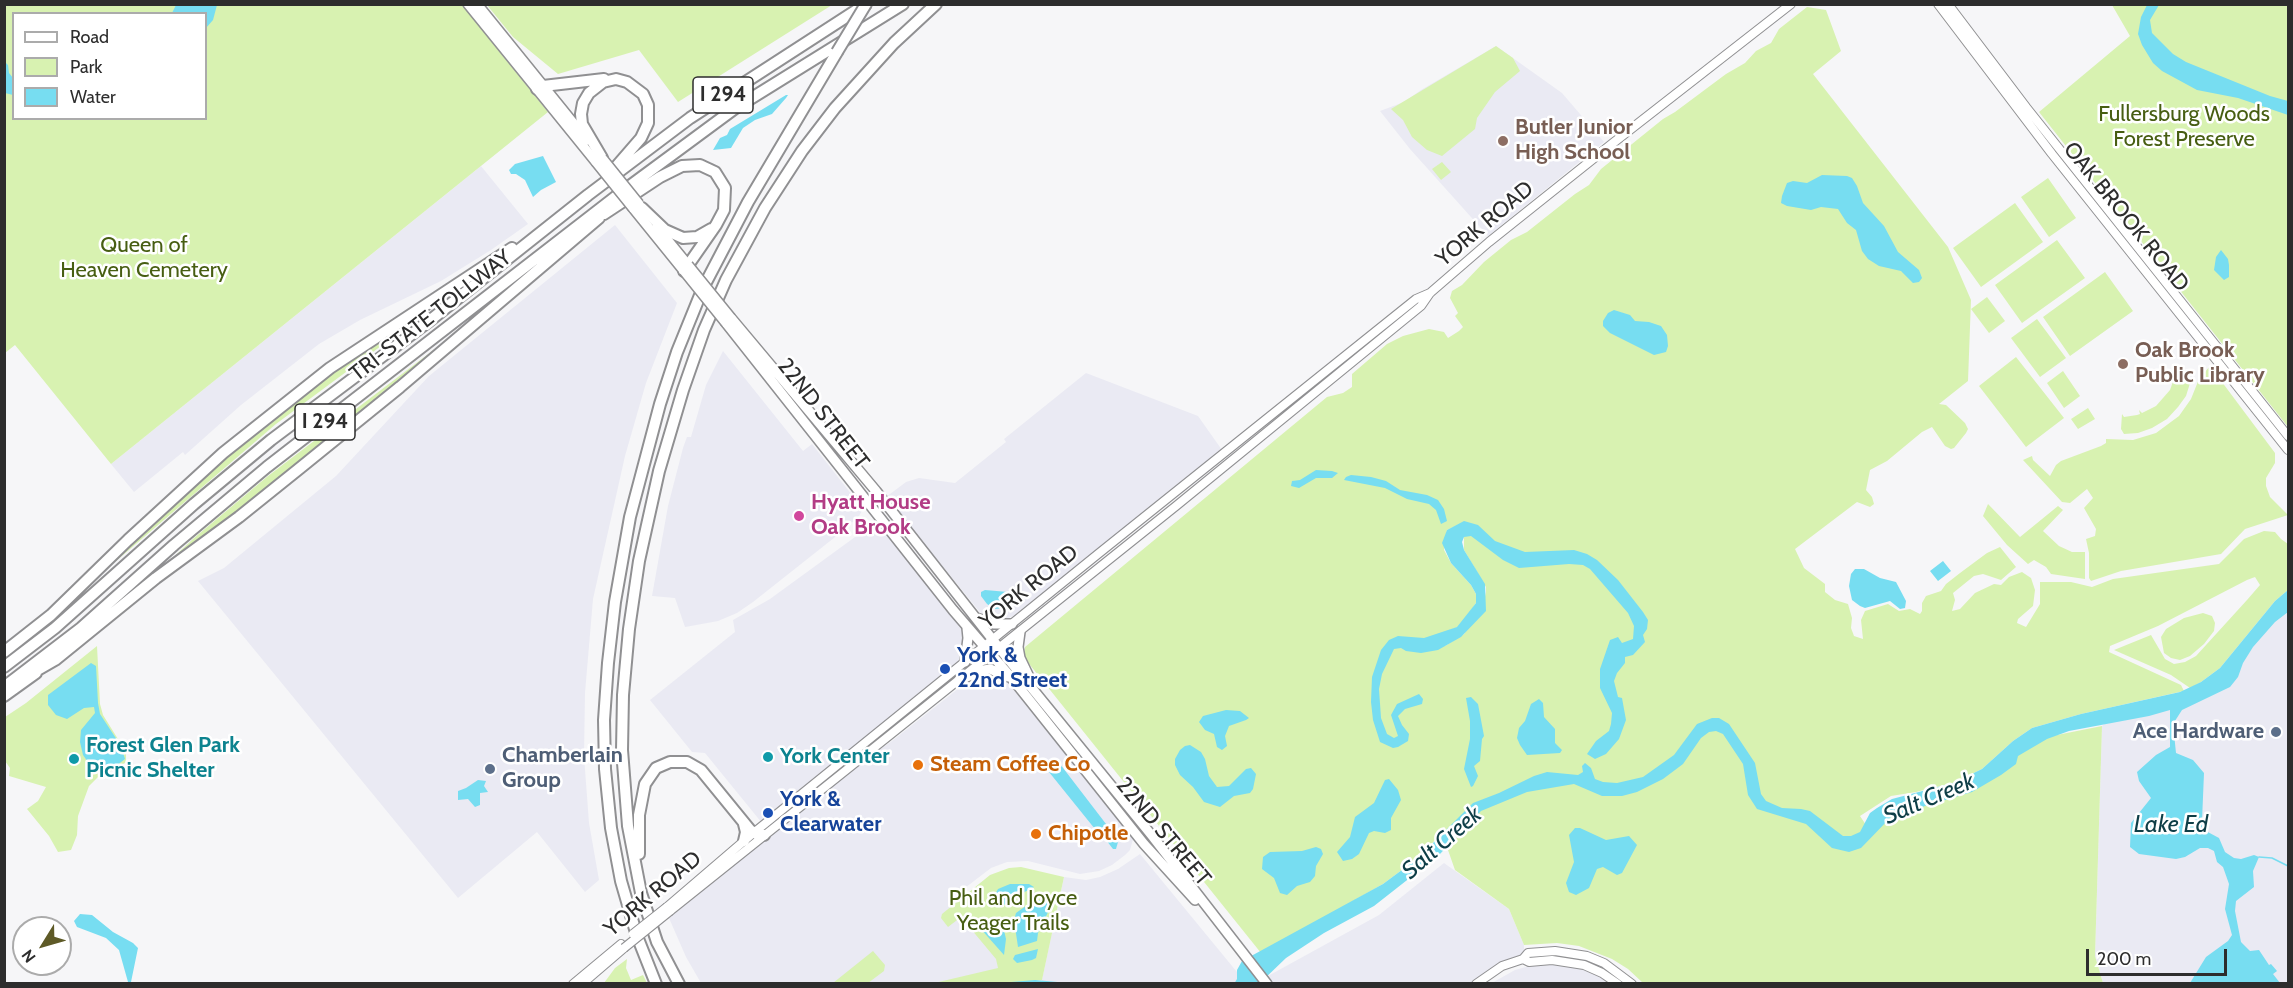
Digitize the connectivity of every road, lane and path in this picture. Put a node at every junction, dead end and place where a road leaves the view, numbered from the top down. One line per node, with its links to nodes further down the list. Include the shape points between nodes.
1 (468, 4): 10 (main road)
2 (477, 4): 10 (main road)
3 (866, 4): 13 (highway, TRI-STATE TOLLWAY / I 294, via 698,112); 52 (highway, bridge, via 747,202 703,288 662,395 630,518 608,663 605,769 621,881)
4 (903, 4): 12 (highway, TRI-STATE TOLLWAY / I 294, via 734,109)
5 (936, 4): 45 (highway, via 862,77 786,175 726,280 682,390 646,526 624,675 624,790)
6 (1791, 4): 19 (main road, YORK ROAD, via 1605,149)
7 (1938, 4): 24 (main road, OAK BROOK ROAD, via 2052,154)
8 (1948, 4): 23 (main road, OAK BROOK ROAD)
9 (616, 79): 10 (highway); 11 (highway, via 603,82 583,103 581,114); 13 (highway, via 643,94 648,105 648,123 632,149)
10 (540, 88): 11 (main road, 22ND STREET)
11 (599, 160): 14 (main road, 22ND STREET, bridge)
12 (654, 167): 16 (highway); 22 (highway, TRI-STATE TOLLWAY / I 294)
13 (588, 195): 15 (highway, TRI-STATE TOLLWAY / I 294)
14 (638, 206): 17 (highway, via 665,230 683,238 697,237); 18 (main road, 22ND STREET)
15 (557, 219): 32 (highway, via 330,368 224,453 57,609); 36 (highway, TRI-STATE TOLLWAY / I 294, via 262,447 55,628)
16 (597, 220): 17 (highway, via 669,172 694,164 715,172 725,188 725,204); 20 (highway)
17 (716, 225): 18 (highway)
18 (686, 268): 21 (main road, 22ND STREET, bridge)
19 (1430, 293): 26 (main road, YORK ROAD, via 1416,299); 28 (main road, YORK ROAD, via 1421,306)
20 (496, 306): 22 (highway); 34 (highway, via 239,518 156,578)
21 (729, 320): 25 (main road, 22ND STREET, via 828,432); 27 (main road, 22ND STREET)
22 (409, 358): 39 (highway, TRI-STATE TOLLWAY / I 294, via 224,502 81,628)
23 (2289, 436)
24 (2289, 450)
25 (976, 618): 26 (main road); 29 (main road, 22ND STREET)
26 (1012, 624): 29 (main road, YORK ROAD)
27 (966, 626): 30 (main road, 22ND STREET); 35 (main road)
28 (1020, 632): 31 (main road, YORK ROAD); 40 (main road, via 1020,658)
29 (993, 639): 30 (main road, YORK ROAD); 31 (main road, 22ND STREET)
30 (984, 646): 33 (main road, 22ND STREET); 35 (main road, YORK ROAD)
31 (1000, 649): 33 (main road, YORK ROAD); 40 (main road, 22ND STREET)
32 (4, 652)
33 (991, 655): 37 (main road, YORK ROAD); 38 (main road, 22ND STREET)
34 (55, 660): 39 (highway); 41 (highway)
35 (965, 662): 43 (main road, YORK ROAD)
36 (4, 667)
37 (959, 680): 38 (main road, via 990,669); 43 (main road, YORK ROAD)
38 (1016, 682): 48 (main road, 22ND STREET, via 1144,844)
39 (4, 688)
40 (1036, 692): 48 (main road, 22ND STREET)
41 (4, 696)
42 (742, 821): 43 (highway); 44 (highway); 45 (highway, via 694,765 676,761 656,768 645,784 639,815)
43 (759, 834): 44 (main road, YORK ROAD); 46 (main road, YORK ROAD)
44 (744, 841): 46 (main road, YORK ROAD)
45 (644, 902): 53 (highway, via 657,942)
46 (669, 909): 47 (main road, YORK ROAD, bridge)
47 (623, 946): 50 (main road, YORK ROAD); 51 (main road, YORK ROAD)
48 (1237, 947): 54 (main road, 22ND STREET)
49 (1523, 959): 55 (main road, via 1502,966); 56 (main road, via 1584,965); 57 (main road, via 1528,953 1555,951 1587,956)
50 (573, 984)
51 (582, 984)
52 (656, 984)
53 (679, 984)
54 (1267, 984)
55 (1476, 984)
56 (1618, 984)
57 (1632, 984)

